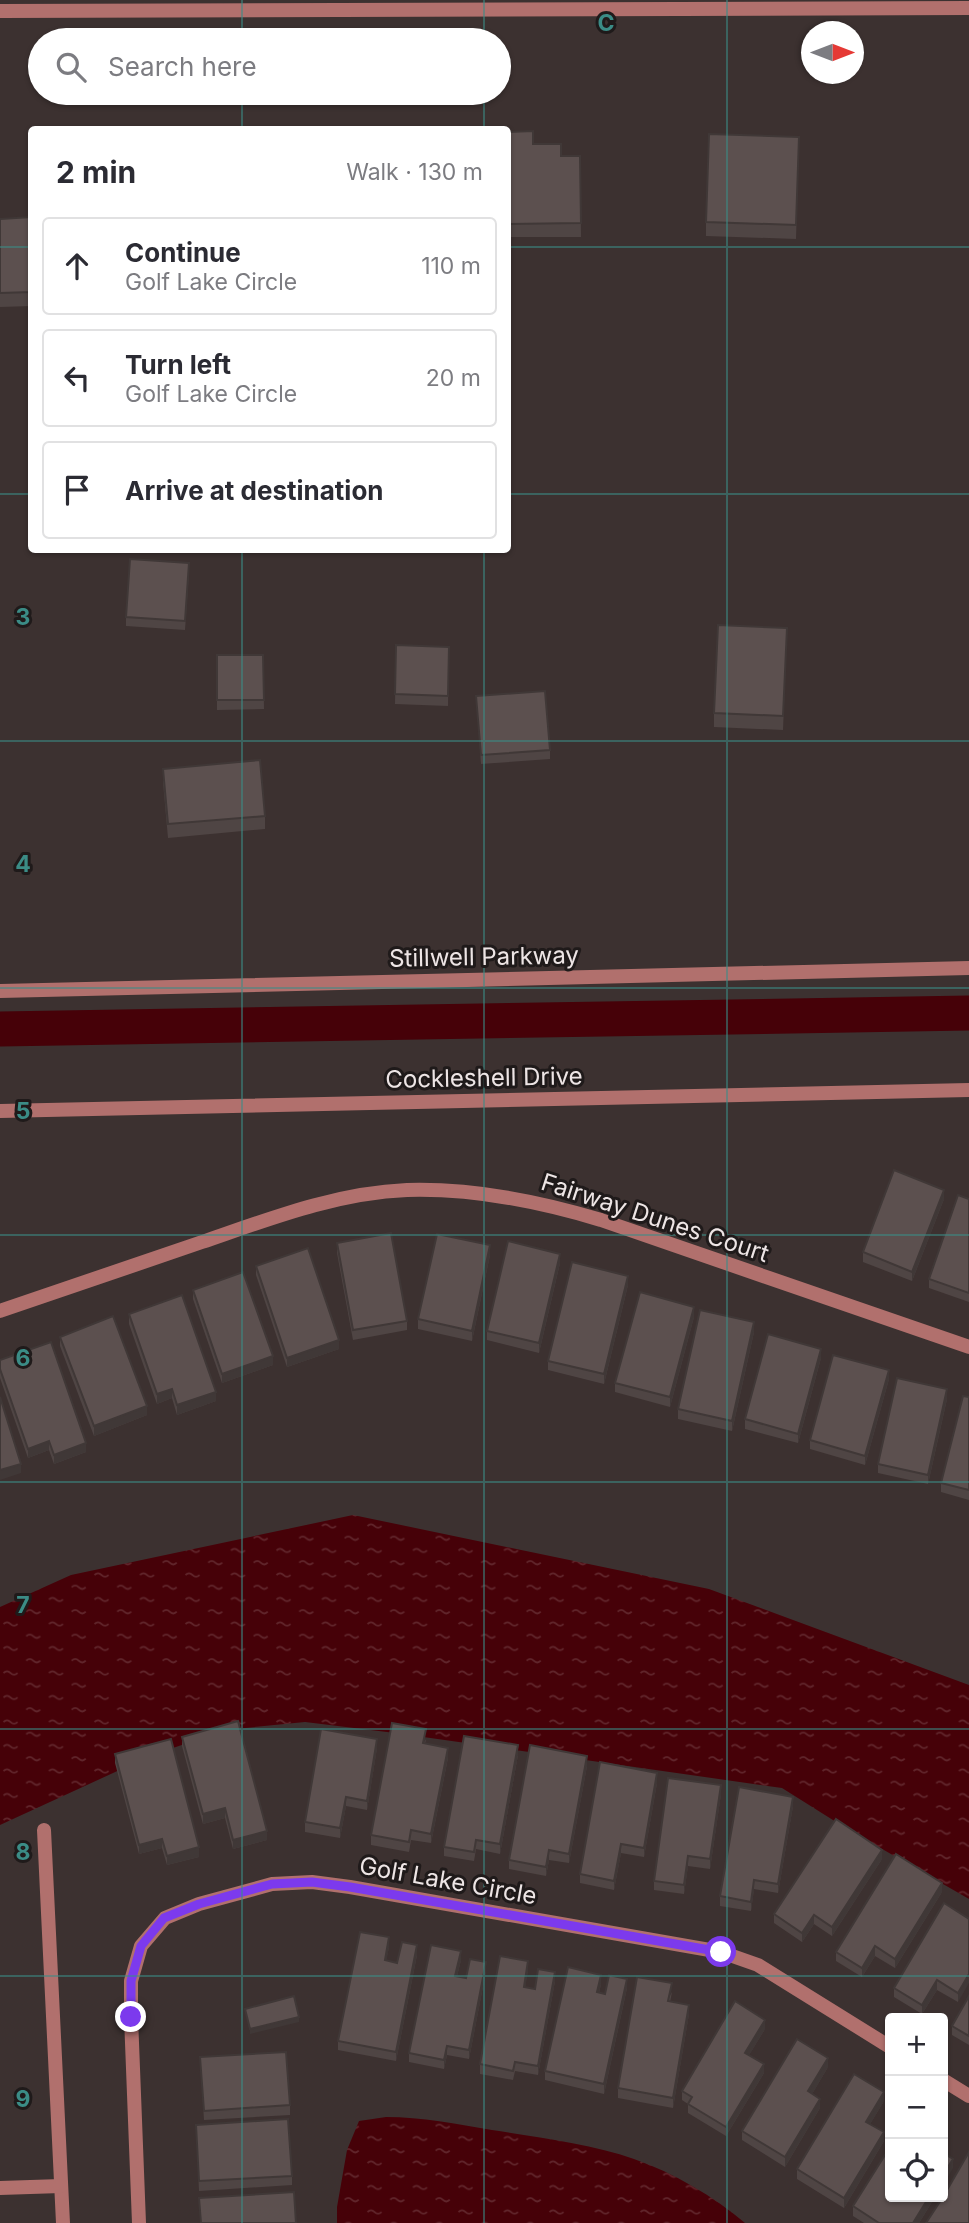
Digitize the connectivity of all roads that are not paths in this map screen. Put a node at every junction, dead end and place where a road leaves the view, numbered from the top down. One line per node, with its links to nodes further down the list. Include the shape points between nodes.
1 (969, 8): 2 (street)
2 (0, 11)
3 (969, 968): 4 (street, Stillwell Parkway)
4 (0, 991)
5 (969, 1090): 6 (street, Cockleshell Drive)
6 (0, 1111)
7 (0, 1311): 8 (street, Fairway Dunes Court, via 302,1207 372,1193 458,1191 554,1206 601,1220)
8 (969, 1347)
9 (44, 1830): 13 (street)
10 (885, 2044): 16 (street, Golf Lake Circle, via 758,1965 721,1952 350,1887 312,1882 272,1884 164,1918 141,1946 131,1981)
11 (948, 2083): 12 (street)
12 (969, 2096)
13 (61, 2186): 14 (street); 15 (street)
14 (0, 2188)
15 (63, 2223)
16 (139, 2223)

